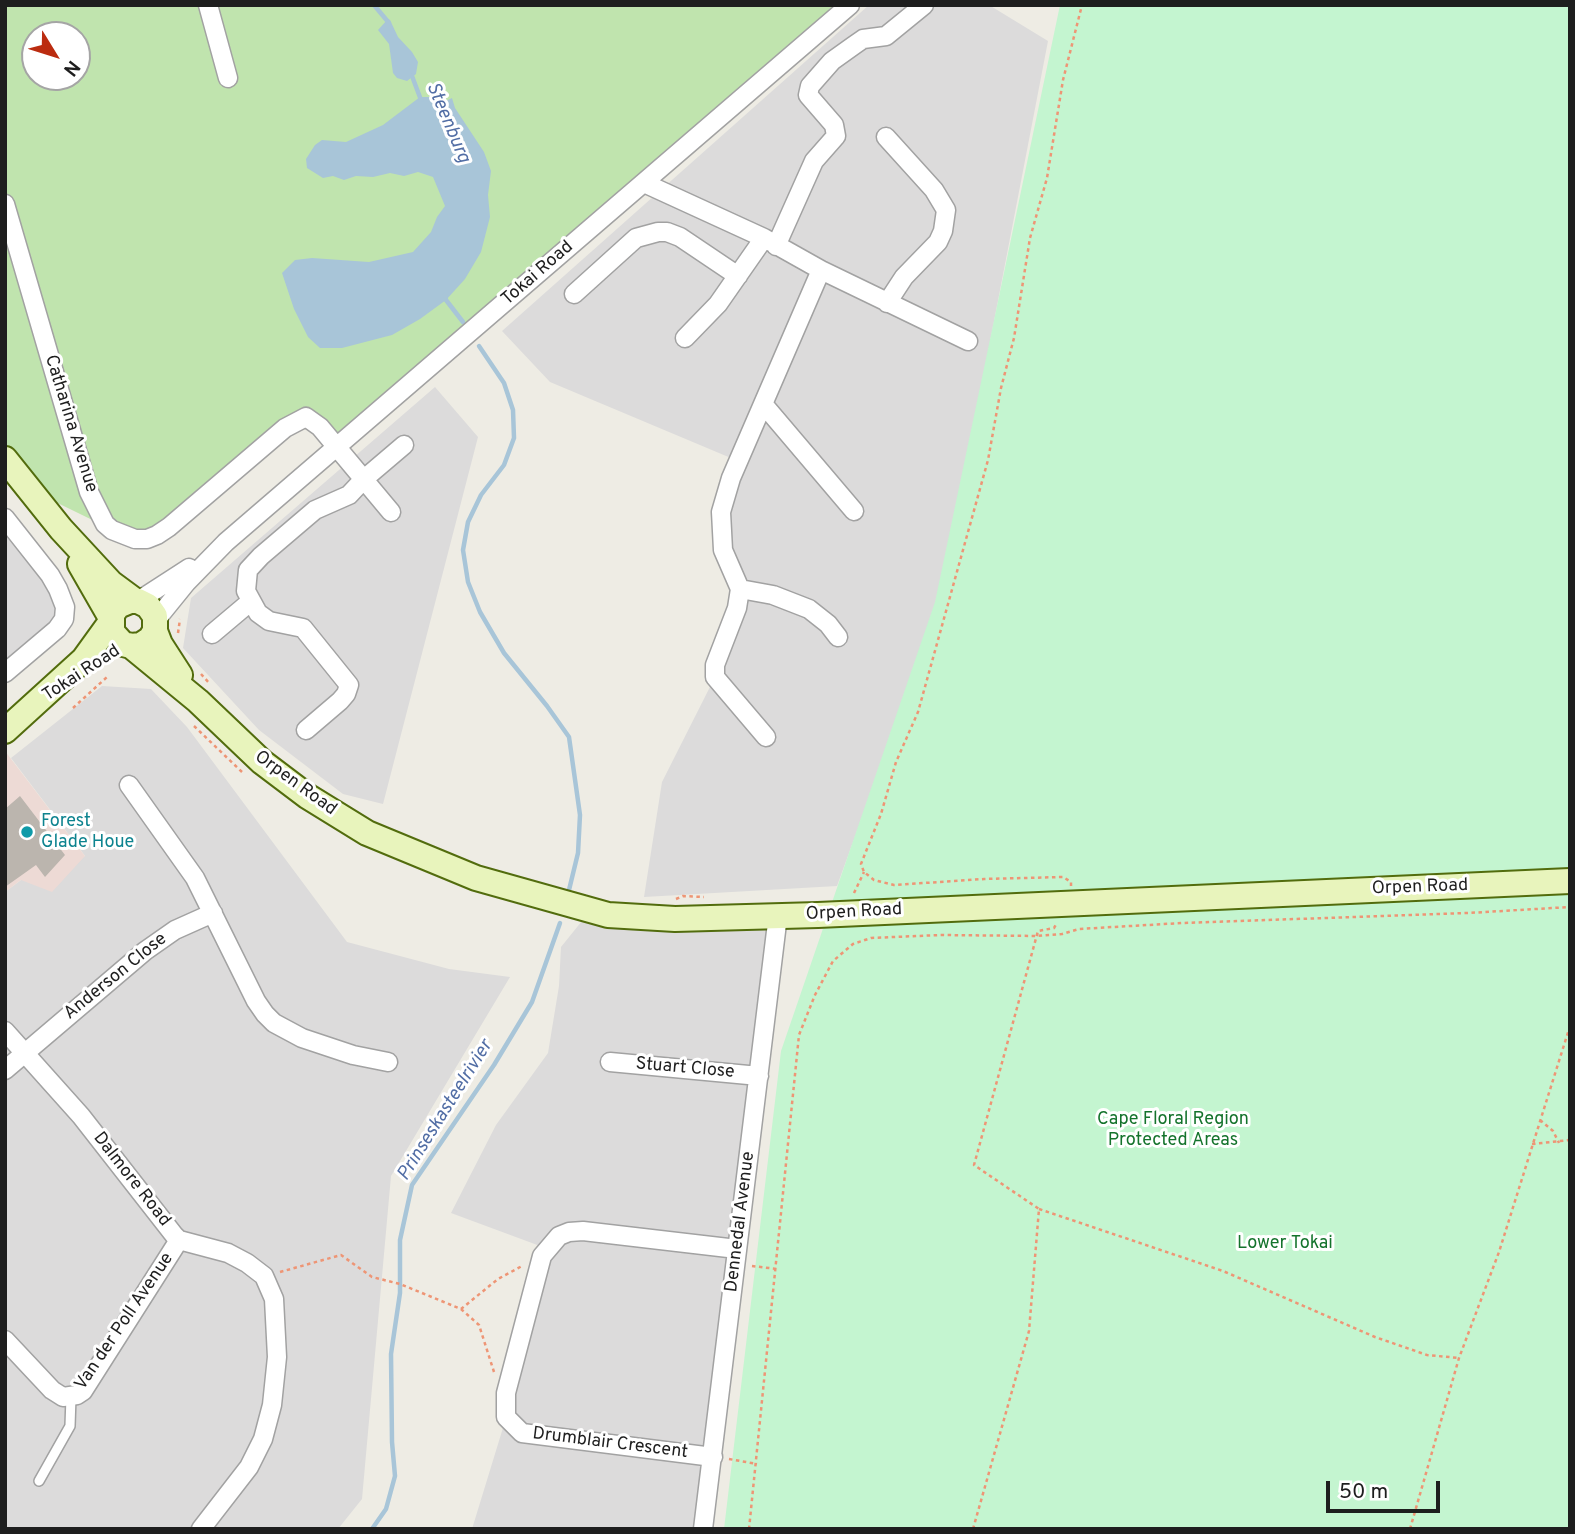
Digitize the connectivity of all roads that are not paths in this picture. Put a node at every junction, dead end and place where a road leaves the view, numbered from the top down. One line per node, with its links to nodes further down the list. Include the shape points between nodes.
1 (208, 5): 4 (street)
2 (850, 5): 6 (street, Tokai Road)
3 (924, 5): 8 (street, via 886,36 853,46 810,86 808,95 834,125 836,136 814,161)
4 (228, 78)
5 (886, 137): 12 (street, via 946,210 938,243 904,277)
6 (644, 183): 8 (street); 17 (street, Tokai Road)
7 (5, 204): 17 (street, Catharina Avenue, via 89,492 98,514 112,530 135,539 163,531 298,419 311,419)
8 (770, 242): 9 (street); 10 (street)
9 (821, 270): 12 (street); 15 (street)
10 (738, 276): 11 (street, via 680,237 658,232 636,238); 13 (street)
11 (574, 294)
12 (887, 303): 14 (street)
13 (685, 338)
14 (968, 341)
15 (764, 405): 20 (street); 25 (street, via 721,512 723,550)
16 (404, 445): 19 (street)
17 (337, 447): 19 (street, Catharina Avenue); 24 (street, Tokai Road)
18 (5, 459): 23 (main road)
19 (364, 479): 21 (street, Catharina Avenue); 27 (street, via 349,495 315,510 251,564 245,584)
20 (854, 511)
21 (391, 512)
22 (5, 518): 33 (street, via 50,575 65,613 57,629)
23 (61, 530): 26 (main road, via 111,583); 28 (main road)
24 (226, 542): 26 (street, Tokai Road); 29 (street, Tokai Road, via 180,588)
25 (740, 589): 31 (street, via 809,609); 38 (street, via 715,677)
26 (136, 601): 28 (main road, via 118,606); 29 (main road, via 151,609)
27 (250, 603): 30 (street); 36 (street, via 269,621 303,628 349,685 346,694)
28 (111, 621): 32 (main road, via 116,639); 35 (main road, Tokai Road, via 88,655)
29 (163, 630): 32 (main road, via 146,642); 34 (main road, Orpen Road, via 163,650)
30 (212, 634)
31 (838, 637)
32 (129, 646): 34 (main road, Orpen Road); 35 (main road, Tokai Road)
33 (5, 673)
34 (206, 694): 42 (main road, Orpen Road, via 262,762 327,808 384,842 476,878 608,915 676,919)
35 (38, 703): 37 (main road, Tokai Road)
36 (306, 730)
37 (5, 731)
38 (766, 737)
39 (129, 785): 41 (street, via 195,878)
40 (1570, 881): 42 (main road, Orpen Road)
41 (214, 913): 44 (street, Anderson Close, via 159,940); 45 (street, via 256,1000 274,1023 302,1038)
42 (778, 915): 48 (street, Dennedal Avenue)
43 (5, 1031): 44 (street, Dalmore Road)
44 (26, 1052): 47 (street); 49 (street, Dalmore Road)
45 (388, 1062)
46 (610, 1062): 48 (street, Stuart Close)
47 (5, 1070)
48 (759, 1076): 50 (street, Dennedal Avenue)
49 (180, 1240): 53 (street, Van der Poll Avenue, via 83,1391); 56 (street, Dalmore Road, via 238,1257 264,1276 274,1299 277,1357 264,1439 249,1467)
50 (736, 1257): 54 (street, Dennedal Avenue); 54 (street, Drumblair Crescent, via 583,1231 559,1236 542,1256 506,1393 506,1418 522,1433)
51 (5, 1340): 52 (street, Van der Poll Avenue)
52 (12, 1362): 53 (street, Van der Poll Avenue, via 63,1397)
53 (71, 1397): 55 (lane, via 70,1426)
54 (713, 1457): 57 (street, Dennedal Avenue)
55 (38, 1481)
56 (201, 1529)
57 (704, 1529)

